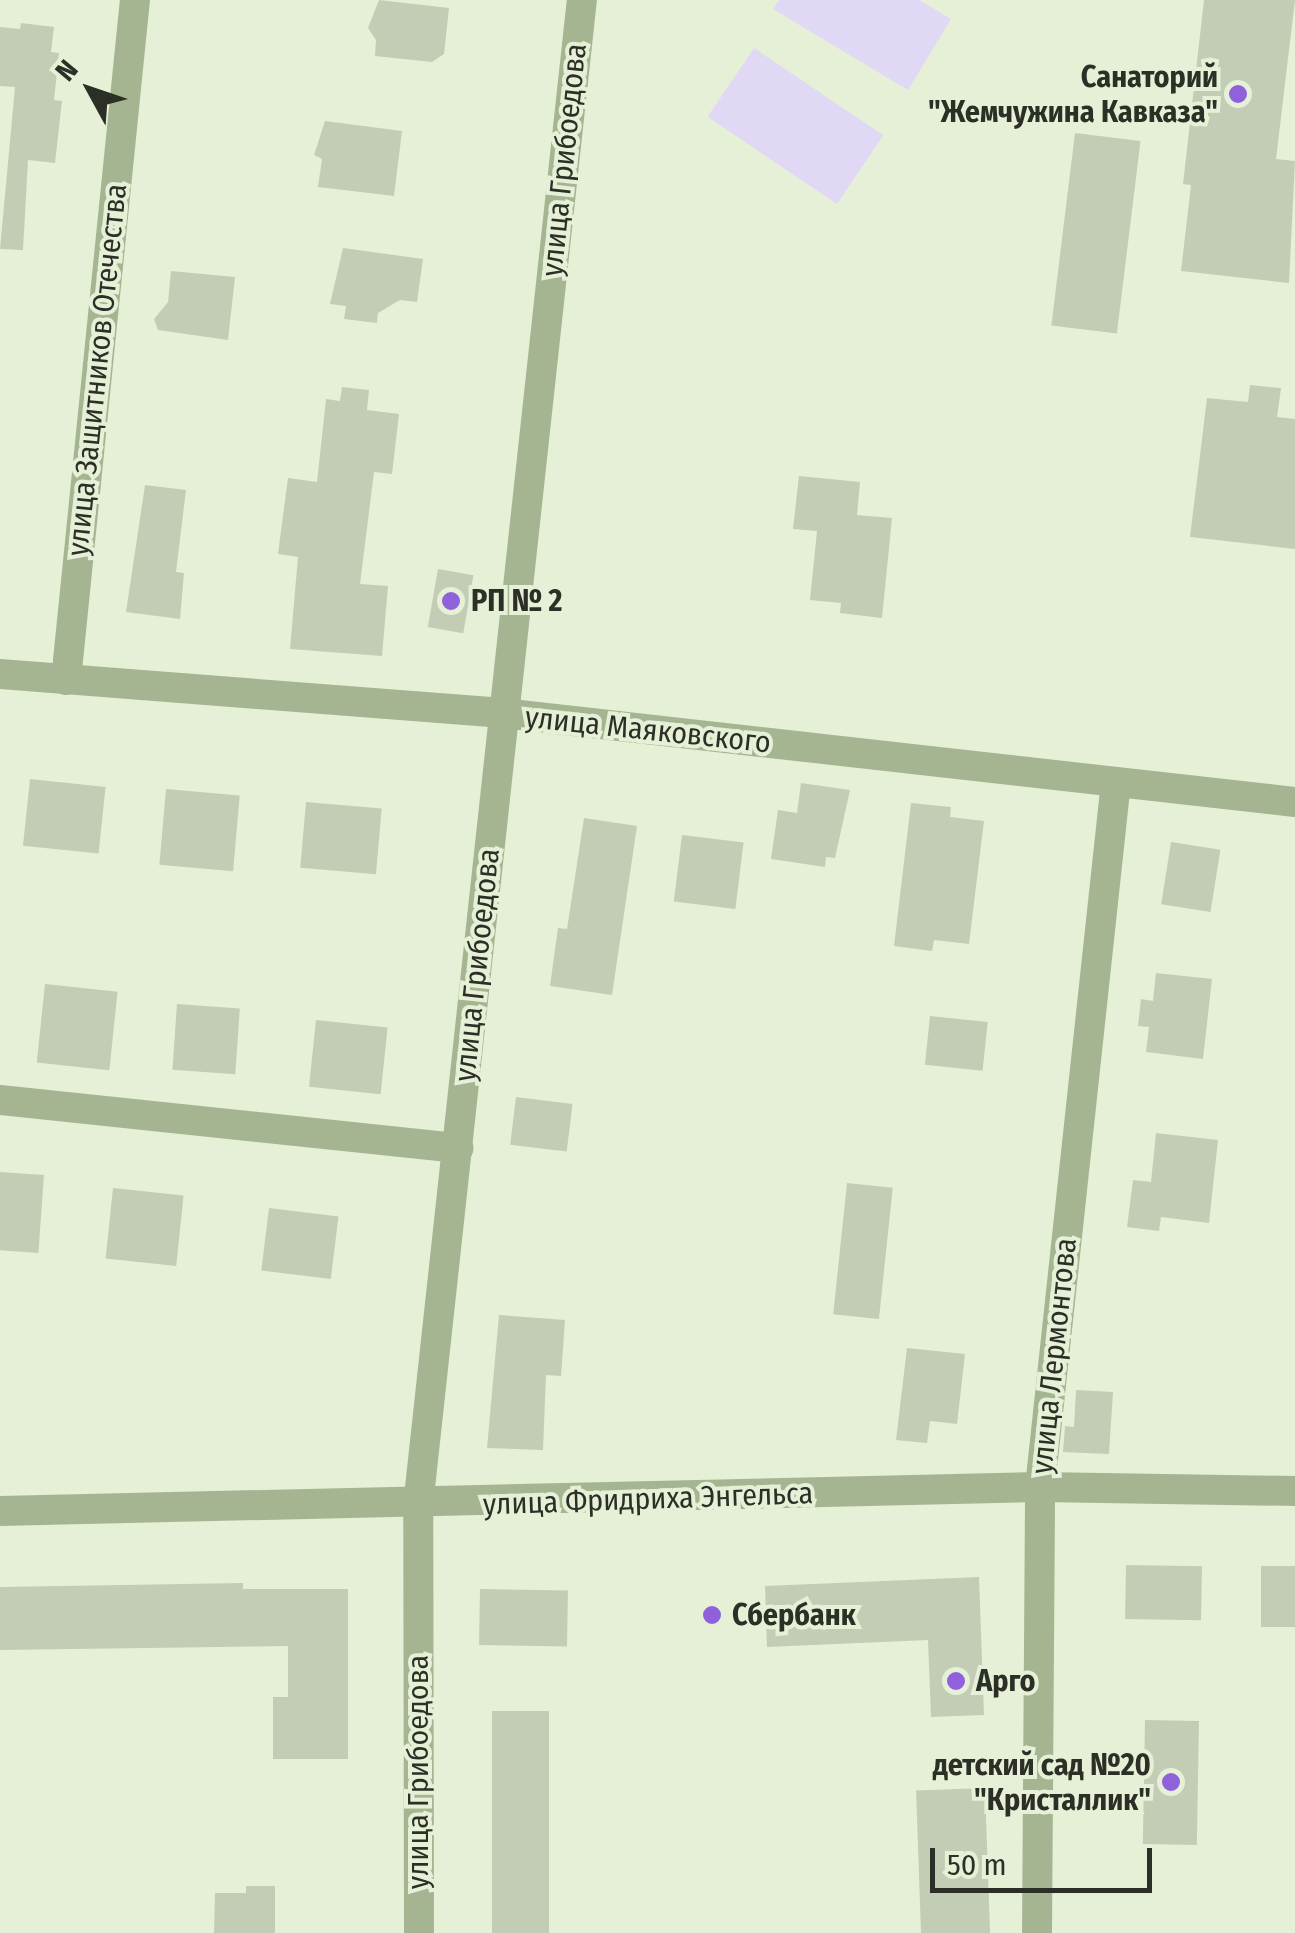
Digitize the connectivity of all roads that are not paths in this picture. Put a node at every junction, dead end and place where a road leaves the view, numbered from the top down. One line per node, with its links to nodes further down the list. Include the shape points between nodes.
1 (135, 0): 4 (street, улица Защитников Отечества)
2 (582, 0): 5 (street, улица Грибоедова)
3 (0, 674): 4 (street, улица Маяковского)
4 (66, 680): 5 (street, улица Маяковского)
5 (503, 713): 6 (street, улица Маяковского); 9 (street, улица Грибоедова)
6 (1116, 782): 7 (street, улица Маяковского); 10 (street, улица Лермонтова)
7 (1295, 802)
8 (0, 1100): 9 (street)
9 (458, 1148): 12 (street, улица Грибоедова)
10 (1040, 1487): 11 (street, улица Фридриха Энгельса); 12 (street, улица Фридриха Энгельса); 15 (street, улица Лермонтова)
11 (1295, 1490)
12 (418, 1506): 13 (street, улица Фридриха Энгельса); 14 (street, улица Грибоедова)
13 (0, 1512)
14 (418, 1933)
15 (1037, 1933)

